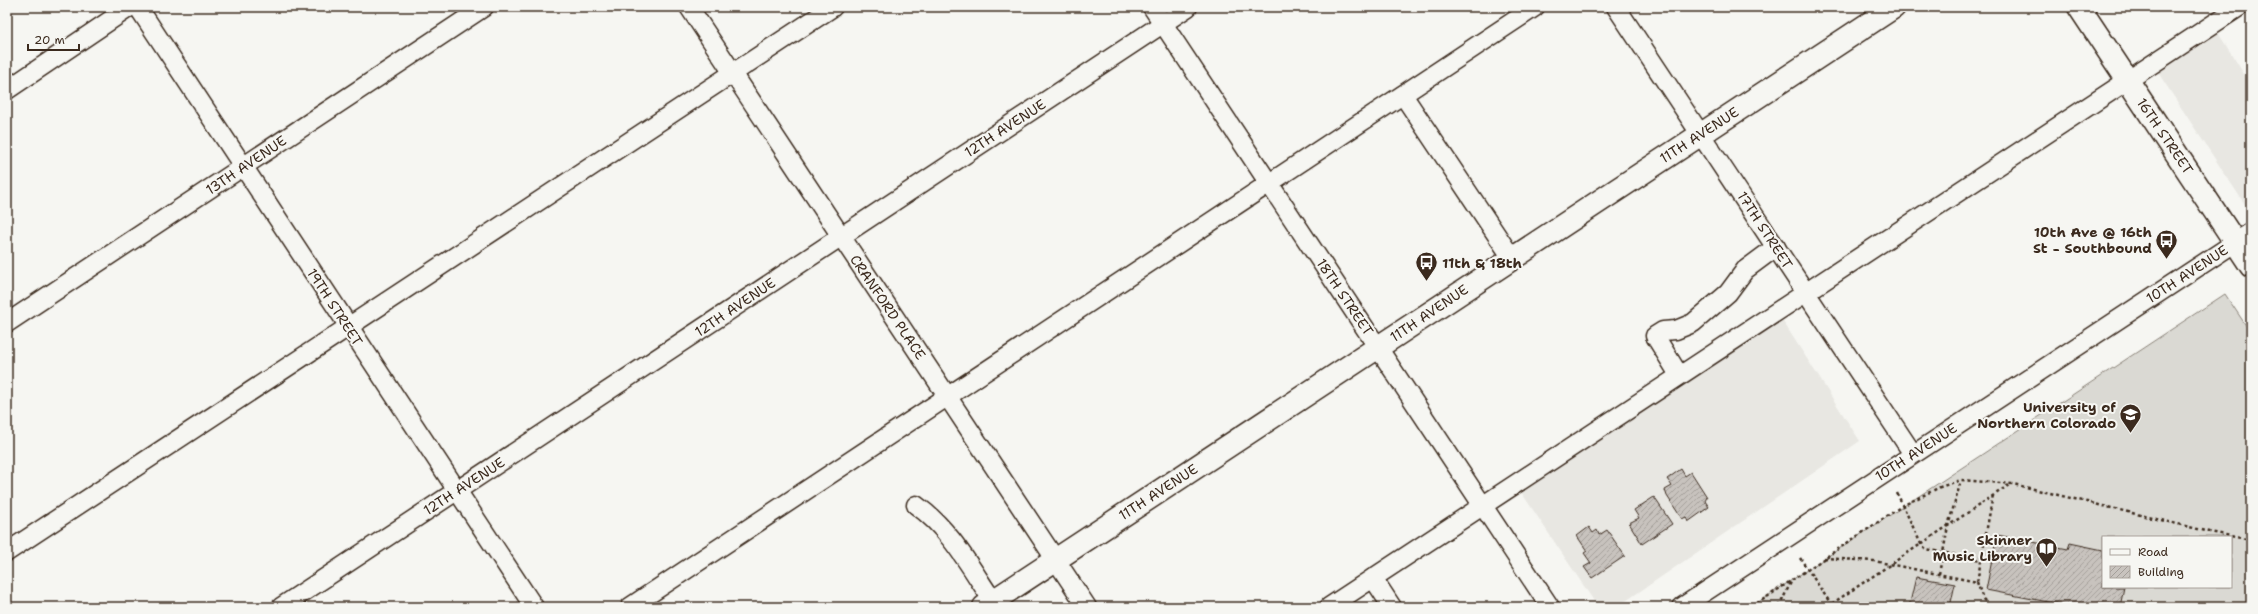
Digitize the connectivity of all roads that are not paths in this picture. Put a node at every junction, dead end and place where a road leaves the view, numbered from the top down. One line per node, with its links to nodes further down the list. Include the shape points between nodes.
1 (130, 7): 16 (street)
2 (138, 7): 19 (street, 19TH STREET)
3 (484, 7): 19 (street, 13TH AVENUE)
4 (689, 7): 14 (street, CRANFORD PLACE)
5 (833, 7): 14 (street)
6 (1152, 7): 13 (street, 18TH STREET)
7 (1188, 7): 13 (street, 12TH AVENUE)
8 (1535, 7): 17 (street)
9 (1616, 7): 18 (street, 17TH STREET)
10 (1894, 7): 18 (main road, 11TH AVENUE)
11 (2079, 7): 15 (main road, 16TH STREET)
12 (2239, 7): 15 (street)
13 (1163, 24): 20 (street, 18TH STREET); 21 (street, 12TH AVENUE)
14 (733, 73): 21 (street, CRANFORD PLACE); 28 (street)
15 (2127, 80): 22 (main road, 16TH STREET); 26 (street)
16 (7, 90)
17 (1403, 95): 20 (street); 24 (street)
18 (1701, 133): 23 (street, 17TH STREET); 24 (main road, 11TH AVENUE)
19 (243, 168): 27 (street, 13TH AVENUE); 28 (street, 19TH STREET)
20 (1270, 183): 29 (street, 18TH STREET); 31 (street)
21 (841, 236): 31 (street, CRANFORD PLACE); 33 (street, 12TH AVENUE)
22 (2243, 237): 25 (main road, 16TH STREET); 32 (street, 10TH AVENUE)
23 (1776, 247): 26 (street, 17TH STREET); 30 (street, via 1745,270 1728,293 1693,323 1676,330 1663,330 1655,336)
24 (1512, 258): 29 (main road, 11TH AVENUE)
25 (2251, 266)
26 (1806, 293): 30 (street); 32 (street, 17TH STREET)
27 (7, 323)
28 (348, 327): 33 (street, 19TH STREET); 36 (street)
29 (1379, 347): 35 (street, 18TH STREET); 37 (main road, 11TH AVENUE)
30 (1679, 375): 35 (street)
31 (947, 396): 37 (street, CRANFORD PLACE); 43 (street)
32 (1913, 454): 47 (street, 10TH AVENUE)
33 (457, 491): 41 (street, 12TH AVENUE); 42 (street, 19TH STREET)
34 (916, 505): 39 (street, via 934,517 944,530)
35 (1483, 505): 38 (street); 46 (street, 18TH STREET)
36 (7, 552)
37 (1056, 560): 39 (main road, 11TH AVENUE); 44 (street, CRANFORD PLACE)
38 (1373, 578): 40 (street); 45 (street)
39 (989, 604)
40 (1339, 604)
41 (281, 607)
42 (534, 607)
43 (630, 607)
44 (1087, 607)
45 (1392, 607)
46 (1550, 607)
47 (1682, 607)

